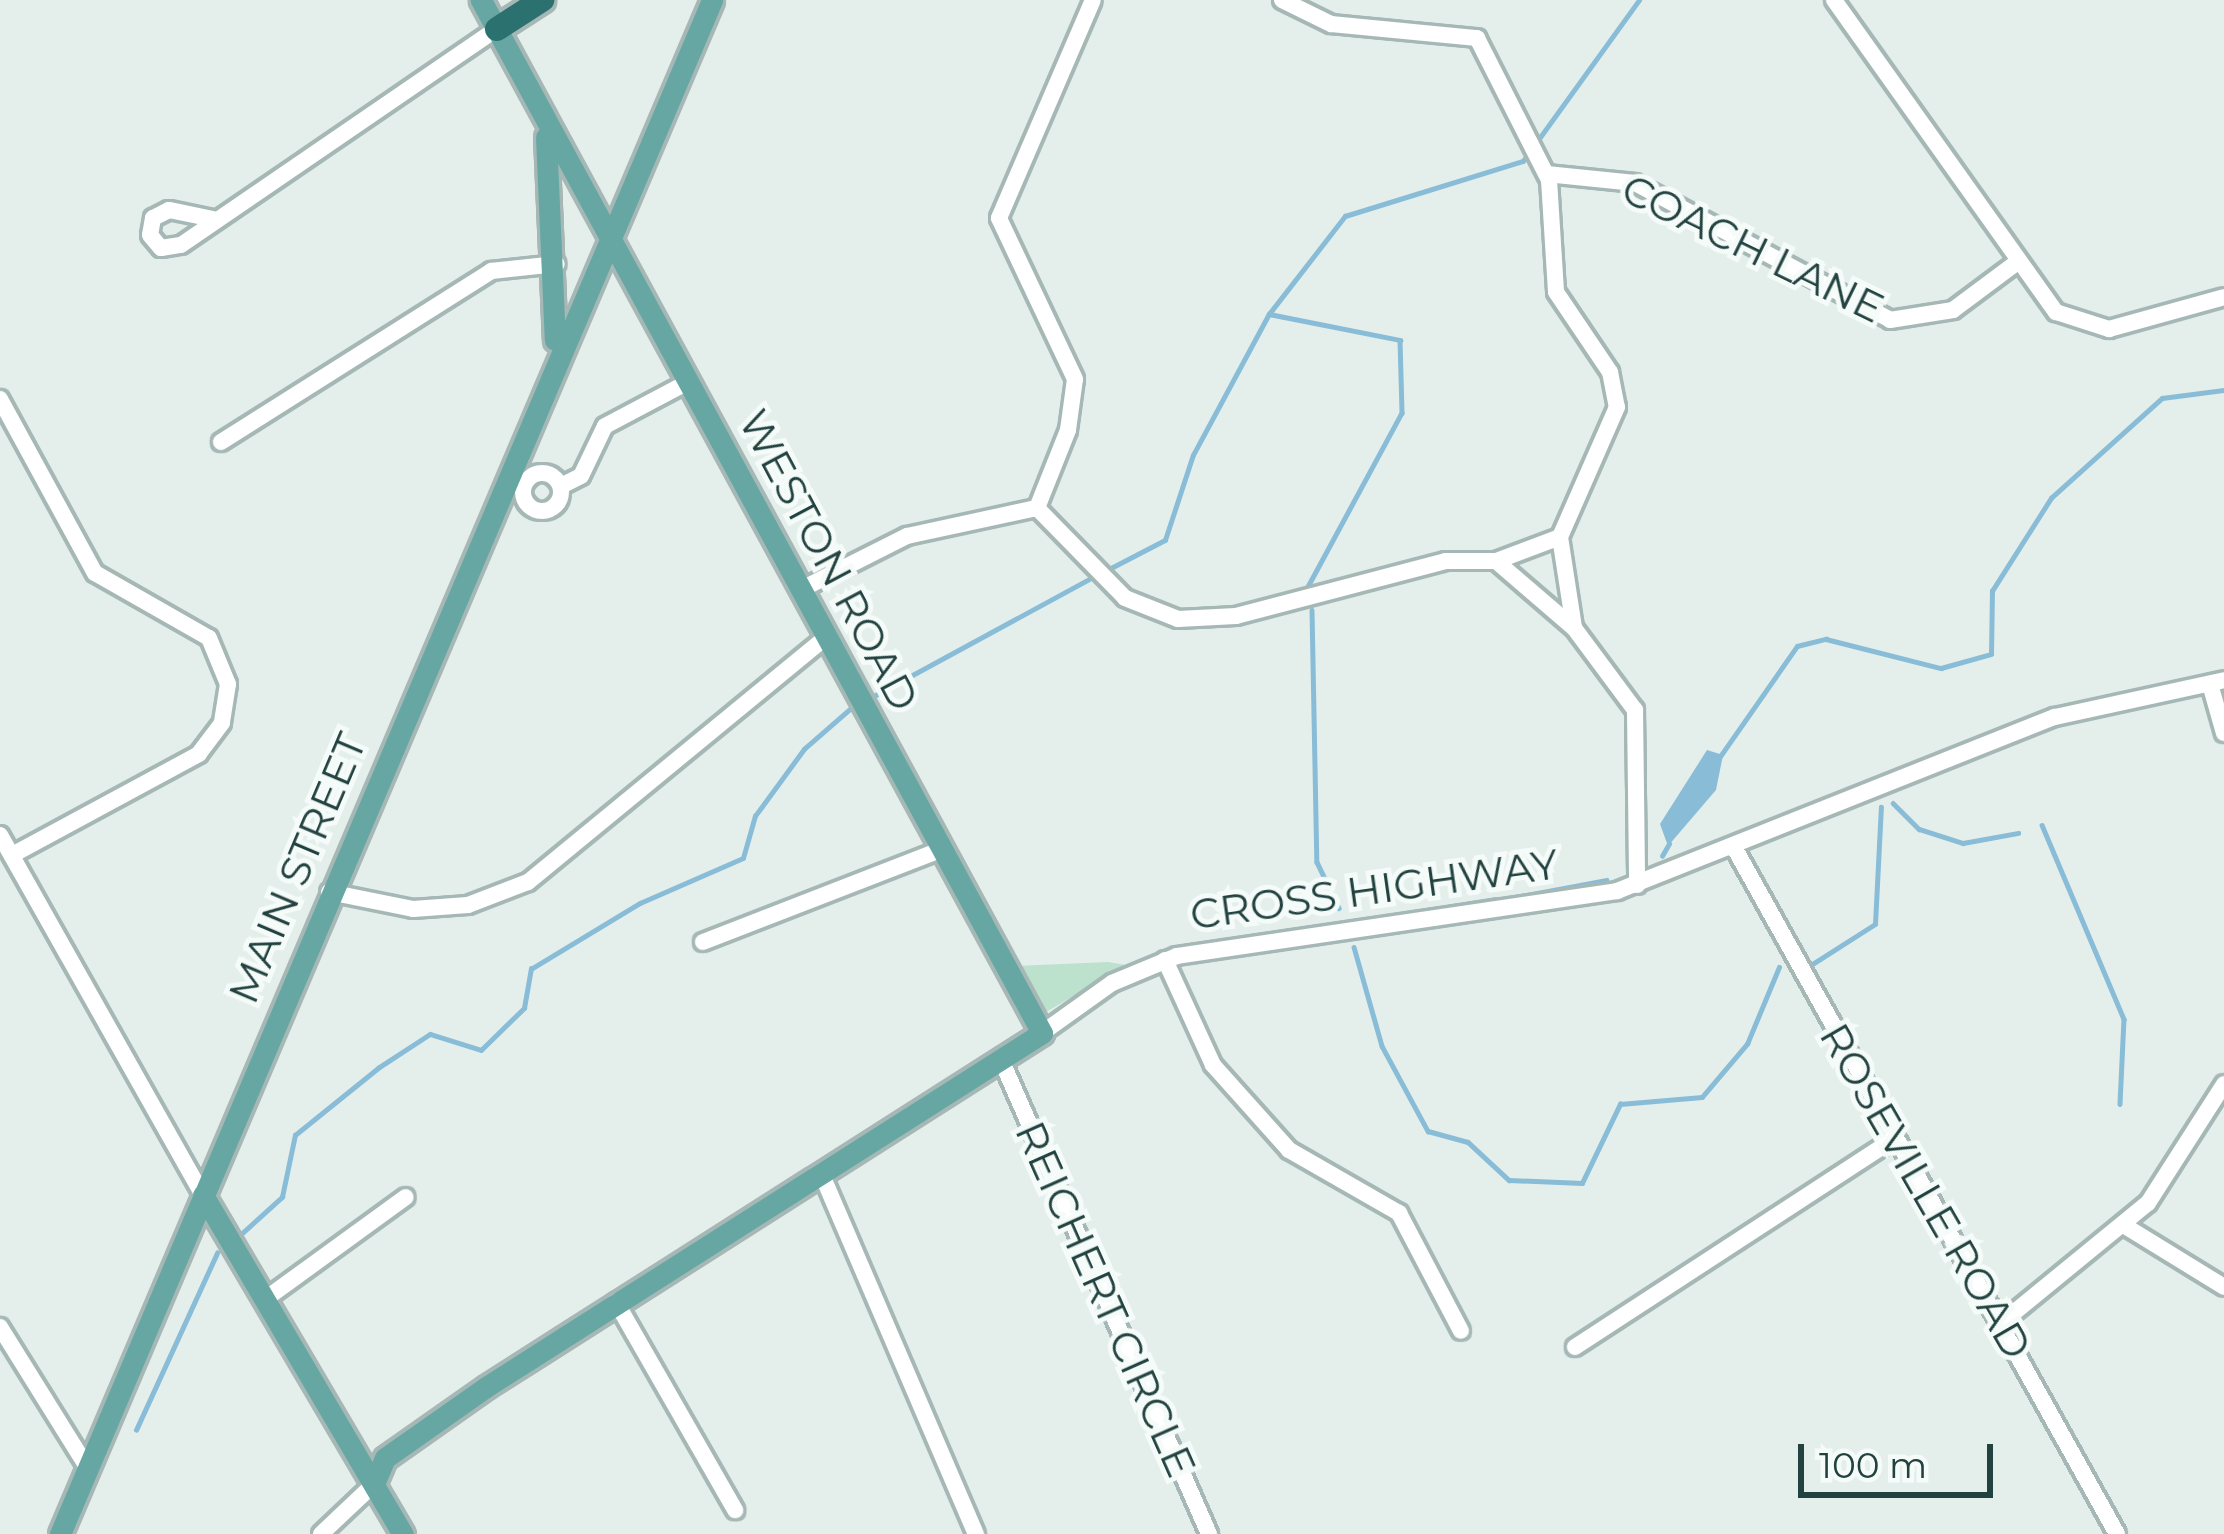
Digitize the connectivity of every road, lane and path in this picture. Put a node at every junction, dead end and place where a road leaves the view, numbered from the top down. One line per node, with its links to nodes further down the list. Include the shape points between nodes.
1 (482, 0): 7 (main road, WESTON ROAD)
2 (542, 0): 7 (highway)
3 (712, 0): 11 (main road, MAIN STREET)
4 (1093, 0): 20 (street, via 1000,218 1076,379 1068,430)
5 (1282, 0): 9 (street, via 1331,24 1477,38)
6 (1834, 0): 12 (street)
7 (497, 29): 8 (main road, WESTON ROAD); 10 (street)
8 (544, 124): 11 (main road, WESTON ROAD); 13 (main road, WESTON ROAD)
9 (1545, 171): 12 (street, COACH LANE, via 1634,183 1890,320 1953,310); 21 (street, via 1556,292 1617,398 1603,452)
10 (213, 219)
11 (608, 234): 15 (main road, MAIN STREET); 16 (main road, WESTON ROAD)
12 (2017, 263): 14 (street, via 2056,312 2093,328)
13 (557, 264): 15 (main road, WESTON ROAD); 18 (street, via 491,271)
14 (2224, 297)
15 (555, 352): 32 (main road, MAIN STREET)
16 (688, 382): 19 (street, via 605,426 581,476); 23 (main road, WESTON ROAD)
17 (0, 399): 29 (street, via 95,572 209,638 228,684 222,723 199,754)
18 (221, 442)
19 (561, 486)
20 (1037, 508): 22 (street, via 1125,598 1178,619 1237,616 1446,561); 23 (street, via 908,536)
21 (1560, 537): 22 (street); 24 (street)
22 (1496, 561): 24 (street)
23 (800, 590): 25 (main road, WESTON ROAD)
24 (1574, 628): 31 (street, via 1626,691 1641,731)
25 (826, 637): 30 (main road, WESTON ROAD); 32 (street, via 528,883 468,905 413,909)
26 (2217, 682): 27 (street); 28 (street, CROSS HIGHWAY, via 2055,717)
27 (2224, 733)
28 (1735, 849): 31 (street, CROSS HIGHWAY); 38 (street, ROSEVILLE ROAD)
29 (5, 850): 40 (street)
30 (940, 850): 33 (street); 35 (main road, WESTON ROAD)
31 (1637, 885): 34 (street, CROSS HIGHWAY)
32 (329, 892): 40 (main road, MAIN STREET)
33 (703, 942)
34 (1166, 960): 35 (street, CROSS HIGHWAY, via 1104,987); 48 (street, via 1213,1065 1288,1150 1399,1213)
35 (1042, 1034): 36 (main road, CROSS HIGHWAY)
36 (1003, 1064): 39 (main road, CROSS HIGHWAY); 57 (street, REICHERT CIRCLE)
37 (2224, 1084): 42 (street, via 2175,1168)
38 (1894, 1139): 46 (street, ROSEVILLE ROAD); 49 (street)
39 (823, 1175): 45 (main road, CROSS HIGHWAY); 56 (street)
40 (202, 1195): 44 (main road); 50 (main road, MAIN STREET)
41 (406, 1197): 44 (street)
42 (2125, 1226): 43 (street); 46 (street)
43 (2224, 1288)
44 (265, 1300): 51 (main road)
45 (616, 1302): 51 (main road, CROSS HIGHWAY, via 386,1458); 52 (street)
46 (2000, 1324): 58 (street, ROSEVILLE ROAD)
47 (0, 1328): 50 (street)
48 (1461, 1331)
49 (1575, 1347)
50 (89, 1470): 53 (main road, MAIN STREET)
51 (374, 1484): 54 (street, CROSS HIGHWAY); 55 (main road)
52 (735, 1510)
53 (60, 1534)
54 (321, 1534)
55 (403, 1534)
56 (976, 1534)
57 (1209, 1534)
58 (2116, 1534)

